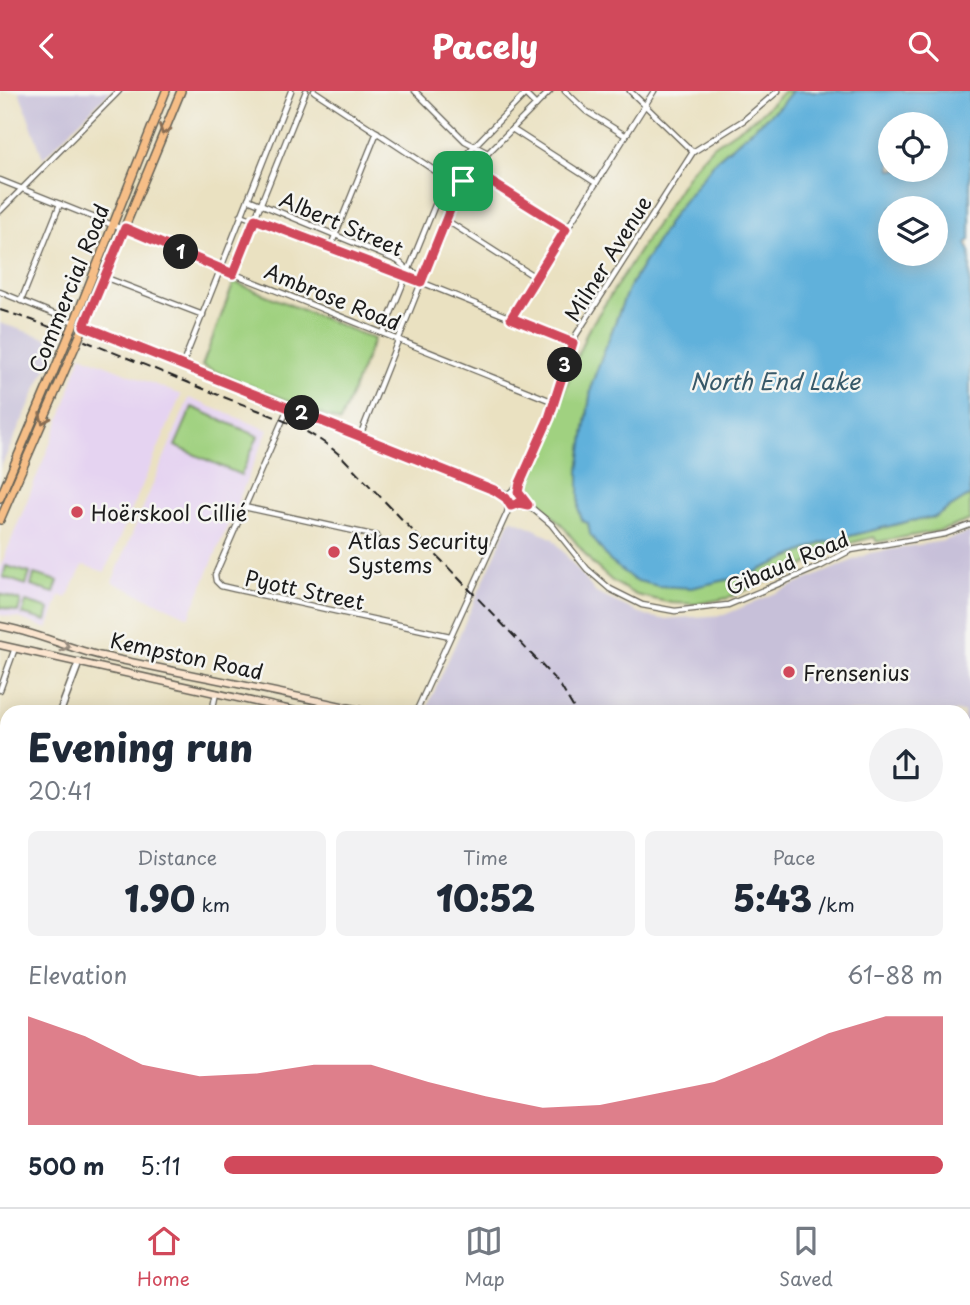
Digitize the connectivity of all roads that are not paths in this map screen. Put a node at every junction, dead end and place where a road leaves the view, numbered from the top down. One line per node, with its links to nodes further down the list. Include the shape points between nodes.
1 (119, 91): 26 (street)
2 (166, 91): 36 (main road, Commercial Road)
3 (181, 91): 37 (main road, Commercial Road, one-way to 37)
4 (291, 91): 28 (street)
5 (306, 91): 30 (street)
6 (314, 91): 17 (street)
7 (415, 91): 19 (street)
8 (550, 91): 14 (street)
9 (565, 91): 18 (street, via 586,111)
10 (630, 91): 15 (street)
11 (654, 91): 15 (street)
12 (778, 91): 20 (street, Milner Avenue, via 744,120)
13 (525, 92): 14 (street); 19 (street)
14 (536, 105): 16 (street)
15 (645, 106): 18 (street); 20 (street)
16 (512, 129): 21 (street); 25 (street)
17 (377, 132): 23 (street); 39 (street)
18 (626, 136): 25 (street)
19 (473, 145): 21 (street); 23 (street)
20 (693, 152): 55 (street, Milner Avenue)
21 (488, 153): 22 (street)
22 (472, 170): 31 (street); 38 (street)
23 (446, 178): 27 (street)
24 (0, 180): 26 (street, Ambrose Road)
25 (596, 183): 38 (street)
26 (22, 188): 29 (street, Ambrose Road); 32 (street)
27 (438, 198): 31 (street); 42 (street)
28 (247, 199): 30 (street, Albert Street); 33 (street)
29 (60, 204): 36 (street, Ambrose Road); 48 (street)
30 (261, 205): 34 (street); 39 (street, Albert Street)
31 (452, 205): 35 (street)
32 (0, 211)
33 (241, 215): 34 (street, Albert Street); 41 (street)
34 (255, 219): 40 (street, Albert Street); 43 (street)
35 (446, 220): 45 (street); 46 (street)
36 (114, 224): 37 (street, Ambrose Road); 51 (main road, Commercial Road)
37 (125, 228): 41 (street, Ambrose Road); 44 (main road, Commercial Road)
38 (566, 229): 45 (street)
39 (335, 236): 40 (street); 42 (street, Albert Street, via 398,261)
40 (330, 248): 42 (street, Albert Street)
41 (220, 269): 43 (street, Ambrose Road); 49 (street)
42 (407, 273): 46 (street, Albert Street); 53 (street)
43 (233, 274): 53 (street, Ambrose Road)
44 (104, 277): 49 (street); 52 (main road, Commercial Road)
45 (535, 277): 50 (street)
46 (422, 279): 50 (street, Albert Street); 54 (street)
47 (0, 292): 48 (street)
48 (21, 300): 51 (street)
49 (203, 315): 56 (street)
50 (511, 318): 55 (street, Albert Street)
51 (74, 325): 62 (main road, Commercial Road, bridge)
52 (83, 329): 56 (street); 66 (main road, Commercial Road, one-way to 66, bridge)
53 (383, 333): 54 (street, Ambrose Road)
54 (398, 339): 57 (street, Ambrose Road); 59 (street)
55 (573, 343): 57 (street, Milner Avenue)
56 (182, 366): 58 (street)
57 (554, 402): 60 (street, Milner Avenue)
58 (288, 408): 59 (street); 65 (street, Pyott Street)
59 (359, 436): 61 (street)
60 (516, 492): 61 (street); 63 (street)
61 (507, 496): 64 (street)
62 (0, 498)
63 (520, 501): 64 (street); 67 (street, Gibaud Road, via 551,524 587,569 610,589 642,605 675,611 728,605 851,550 945,534)
64 (511, 505): 70 (street)
65 (244, 507): 68 (street); 70 (street, Pyott Street, via 215,575 221,586)
66 (0, 520)
67 (970, 524)
68 (377, 536)
69 (0, 626): 79 (main road, Kempston Road, one-way to 79, via 101,655)
70 (450, 636): 80 (street)
71 (0, 645): 72 (main road, Kempston Road)
72 (15, 648): 73 (main road, Kempston Road); 74 (street)
73 (79, 662): 75 (main road, Kempston Road); 76 (street)
74 (0, 690)
75 (216, 693): 77 (street); 78 (main road, Kempston Road)
76 (63, 705)
77 (213, 705)
78 (265, 705)
79 (336, 705)
80 (419, 705)

